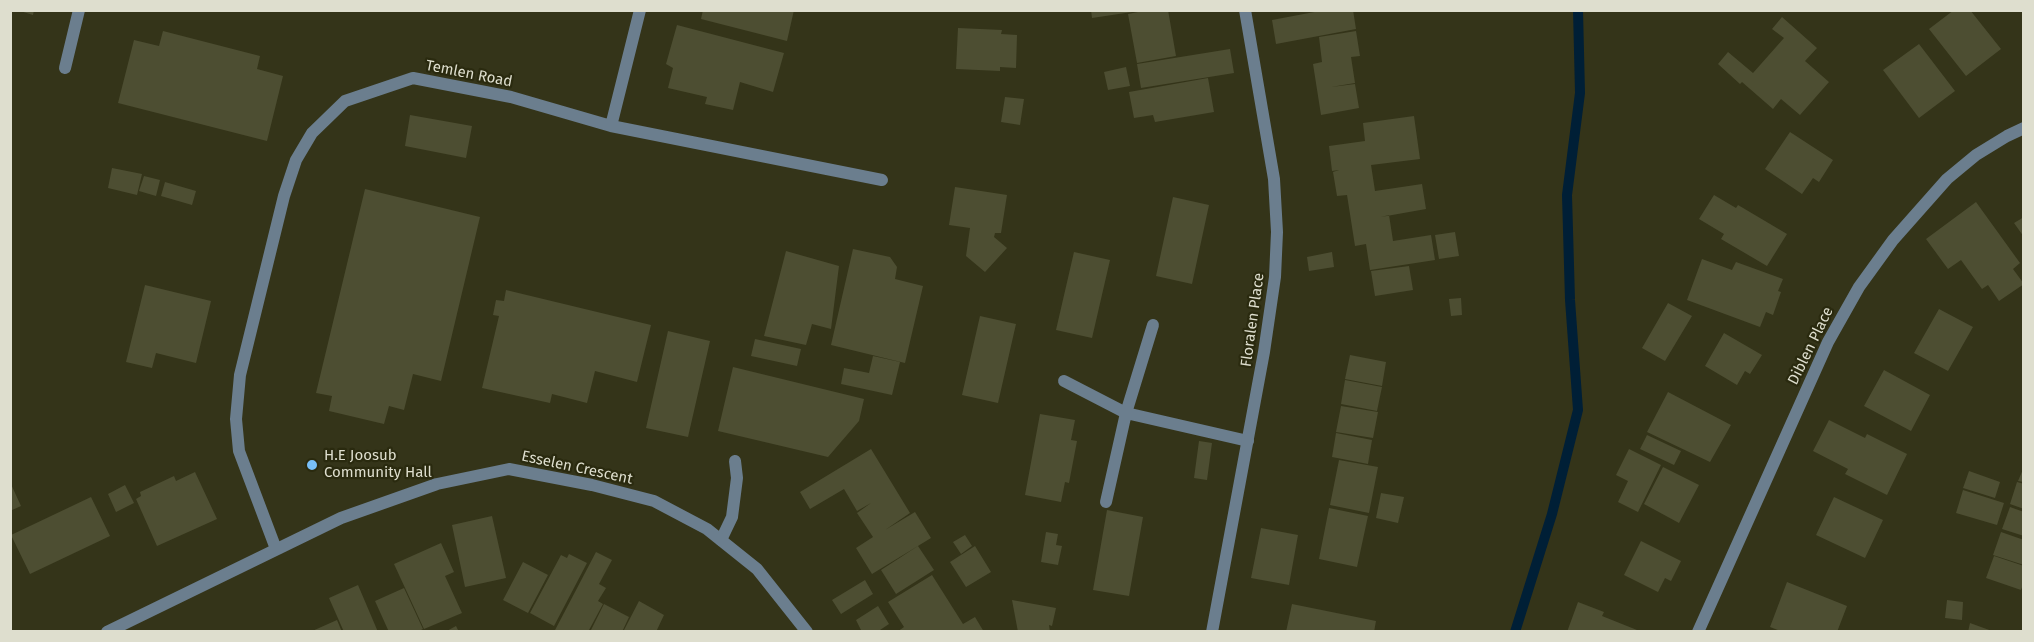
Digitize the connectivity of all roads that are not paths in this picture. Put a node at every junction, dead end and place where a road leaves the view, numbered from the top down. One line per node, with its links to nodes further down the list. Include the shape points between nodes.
1 (79, 10): 4 (street)
2 (640, 10): 5 (street)
3 (1245, 10): 11 (street, Floralen Place, via 1274,179 1277,232 1275,277)
4 (65, 68)
5 (611, 126): 7 (street, Temlen Road); 15 (street, Temlen Road, via 511,97 413,78 345,101 312,133 296,160 284,196 240,375 236,419 238,451)
6 (2024, 128): 19 (street, Diblen Place, via 1976,155 1947,179 1858,287 1828,342)
7 (882, 180)
8 (1153, 325): 10 (street)
9 (1064, 381): 10 (street)
10 (1126, 413): 11 (street); 13 (street)
11 (1248, 441): 18 (street, Floralen Place)
12 (735, 461): 14 (street, via 732,517)
13 (1106, 502)
14 (721, 540): 15 (street, Esselen Crescent, via 654,501 509,469 437,484 341,518); 17 (street, Esselen Crescent, via 757,569)
15 (276, 549): 16 (street, Esselen Crescent)
16 (107, 632)
17 (807, 632)
18 (1212, 632)
19 (1698, 632)

